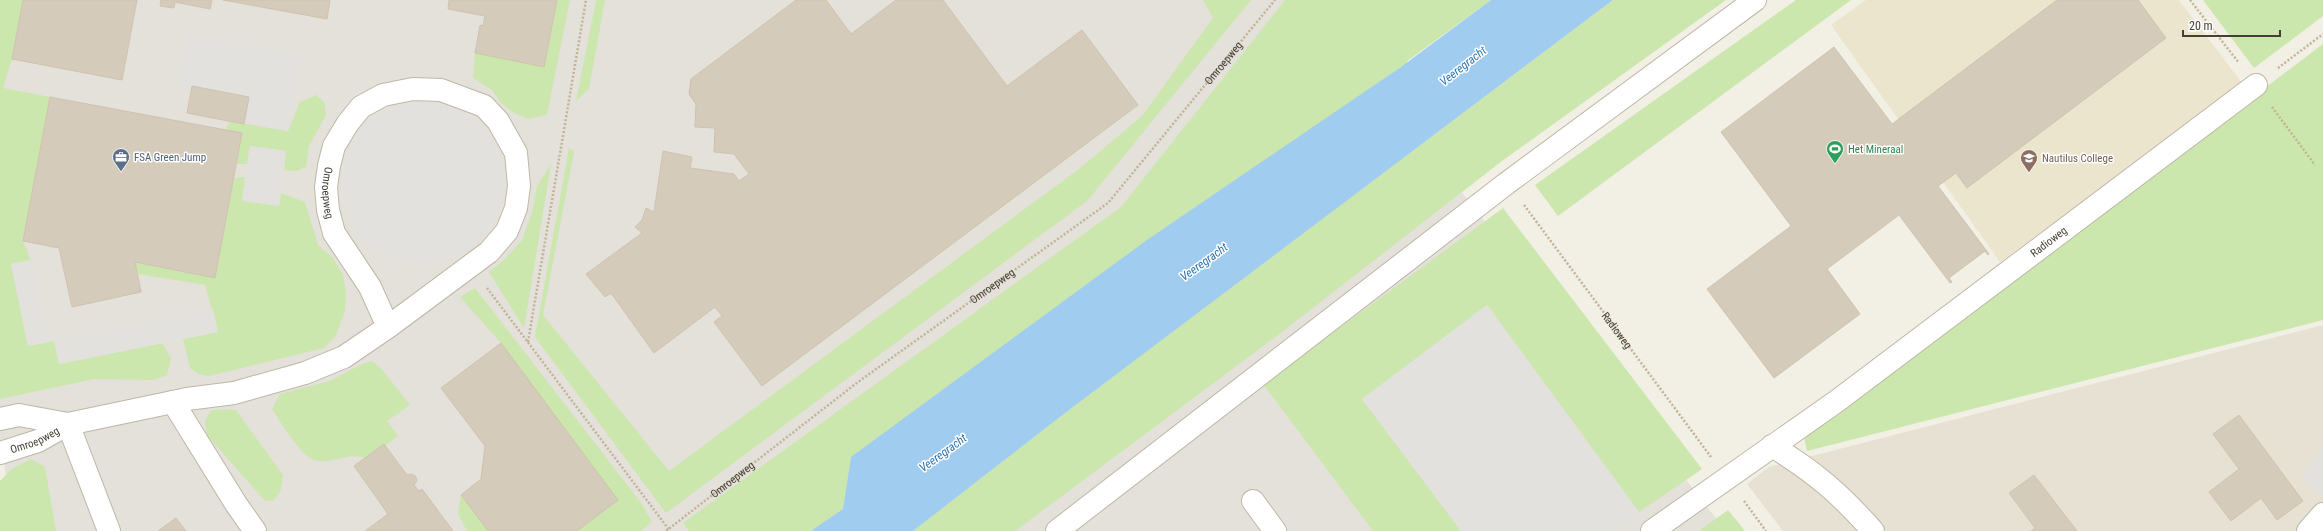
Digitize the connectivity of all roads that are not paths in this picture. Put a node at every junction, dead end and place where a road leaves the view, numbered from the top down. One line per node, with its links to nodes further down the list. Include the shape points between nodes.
1 (1755, 0): 13 (street, via 1507,182)
2 (2256, 85): 7 (street, Radioweg, via 1837,401)
3 (388, 327): 3 (street, Omroepweg, via 490,252 507,231 516,208 519,186 516,153 498,121 484,106 441,90 413,89 383,95 361,107 334,146 326,187 334,233 370,287); 4 (street, Omroepweg, via 344,358 305,373 234,393)
4 (173, 402): 6 (street, Omroepweg); 12 (street)
5 (0, 419): 6 (street, Omroepweg, via 19,415)
6 (68, 424): 8 (street, Omroepweg, via 38,441); 11 (street)
7 (1772, 446): 15 (street, Radioweg); 16 (street, via 1802,464 1841,495)
8 (0, 453)
9 (1253, 501): 14 (street)
10 (2323, 514): 17 (street)
11 (109, 531)
12 (255, 531)
13 (1057, 531)
14 (1275, 531)
15 (1652, 531)
16 (1873, 531)
17 (2308, 531)

